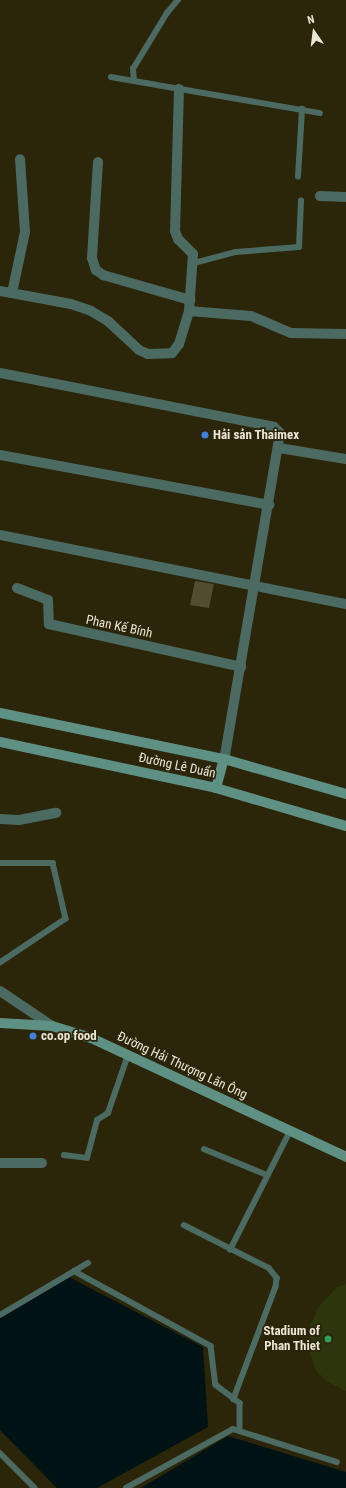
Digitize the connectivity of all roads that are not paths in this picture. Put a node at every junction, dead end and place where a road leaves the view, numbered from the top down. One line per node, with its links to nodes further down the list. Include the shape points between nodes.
1 (178, 0): 3 (lane, via 167,13 133,69)
2 (111, 77): 3 (lane)
3 (134, 81): 4 (lane)
4 (179, 89): 5 (lane); 13 (street, via 175,231 178,239 193,254)
5 (302, 109): 6 (lane); 9 (lane)
6 (320, 113)
7 (20, 159): 15 (street, via 25,232)
8 (98, 162): 16 (street, via 92,258 96,270 103,275)
9 (298, 177)
10 (320, 196): 11 (street)
11 (346, 197)
12 (301, 201): 13 (lane, via 299,247 236,252)
13 (194, 263): 16 (street)
14 (0, 291): 15 (street)
15 (12, 293): 17 (street, via 71,304 91,311 109,322 139,350 148,354 172,353 179,344)
16 (190, 300): 17 (street)
17 (189, 311): 18 (street, via 251,316 291,333)
18 (346, 334)
19 (0, 374): 20 (street, via 274,427 280,433)
20 (279, 448): 22 (street); 23 (street)
21 (0, 455): 23 (street)
22 (346, 459)
23 (269, 505): 25 (street)
24 (0, 535): 25 (street)
25 (255, 586): 27 (street); 28 (street)
26 (17, 588): 28 (street, Phan Kế Bính, via 48,600 49,624)
27 (346, 604)
28 (241, 667): 31 (street)
29 (0, 713): 31 (main road, Đường Lê Duẩn)
30 (0, 742): 32 (main road, Đường Lê Duẩn)
31 (224, 759): 32 (main road); 33 (main road, Đường Lê Duẩn)
32 (216, 788): 36 (main road, Đường Lê Duẩn)
33 (346, 794)
34 (56, 813): 35 (street, via 19,820)
35 (0, 819)
36 (346, 826)
37 (0, 863): 38 (lane, via 53,863 66,919)
38 (0, 963)
39 (0, 992): 41 (street)
40 (0, 1023): 41 (main road, Đường Hải Thượng Lãn Ông)
41 (52, 1026): 42 (main road, Đường Hải Thượng Lãn Ông, via 89,1037)
42 (128, 1055): 43 (main road, Đường Hải Thượng Lãn Ông); 45 (lane, via 108,1112 98,1120 87,1158)
43 (290, 1130): 46 (main road, Đường Hải Thượng Lãn Ông); 49 (lane)
44 (204, 1149): 49 (lane)
45 (64, 1155)
46 (346, 1156)
47 (0, 1163): 48 (street)
48 (42, 1163)
49 (267, 1175): 51 (lane)
50 (184, 1225): 51 (lane)
51 (230, 1250): 55 (lane, via 268,1268 277,1278 276,1287)
52 (88, 1263): 53 (lane)
53 (74, 1271): 54 (lane); 55 (lane, via 211,1346 216,1385)
54 (0, 1315)
55 (234, 1399): 56 (lane, via 240,1406)
56 (240, 1429): 58 (lane); 60 (lane, via 223,1434)
57 (0, 1453): 59 (lane)
58 (337, 1462)
59 (35, 1488)
60 (126, 1488)

